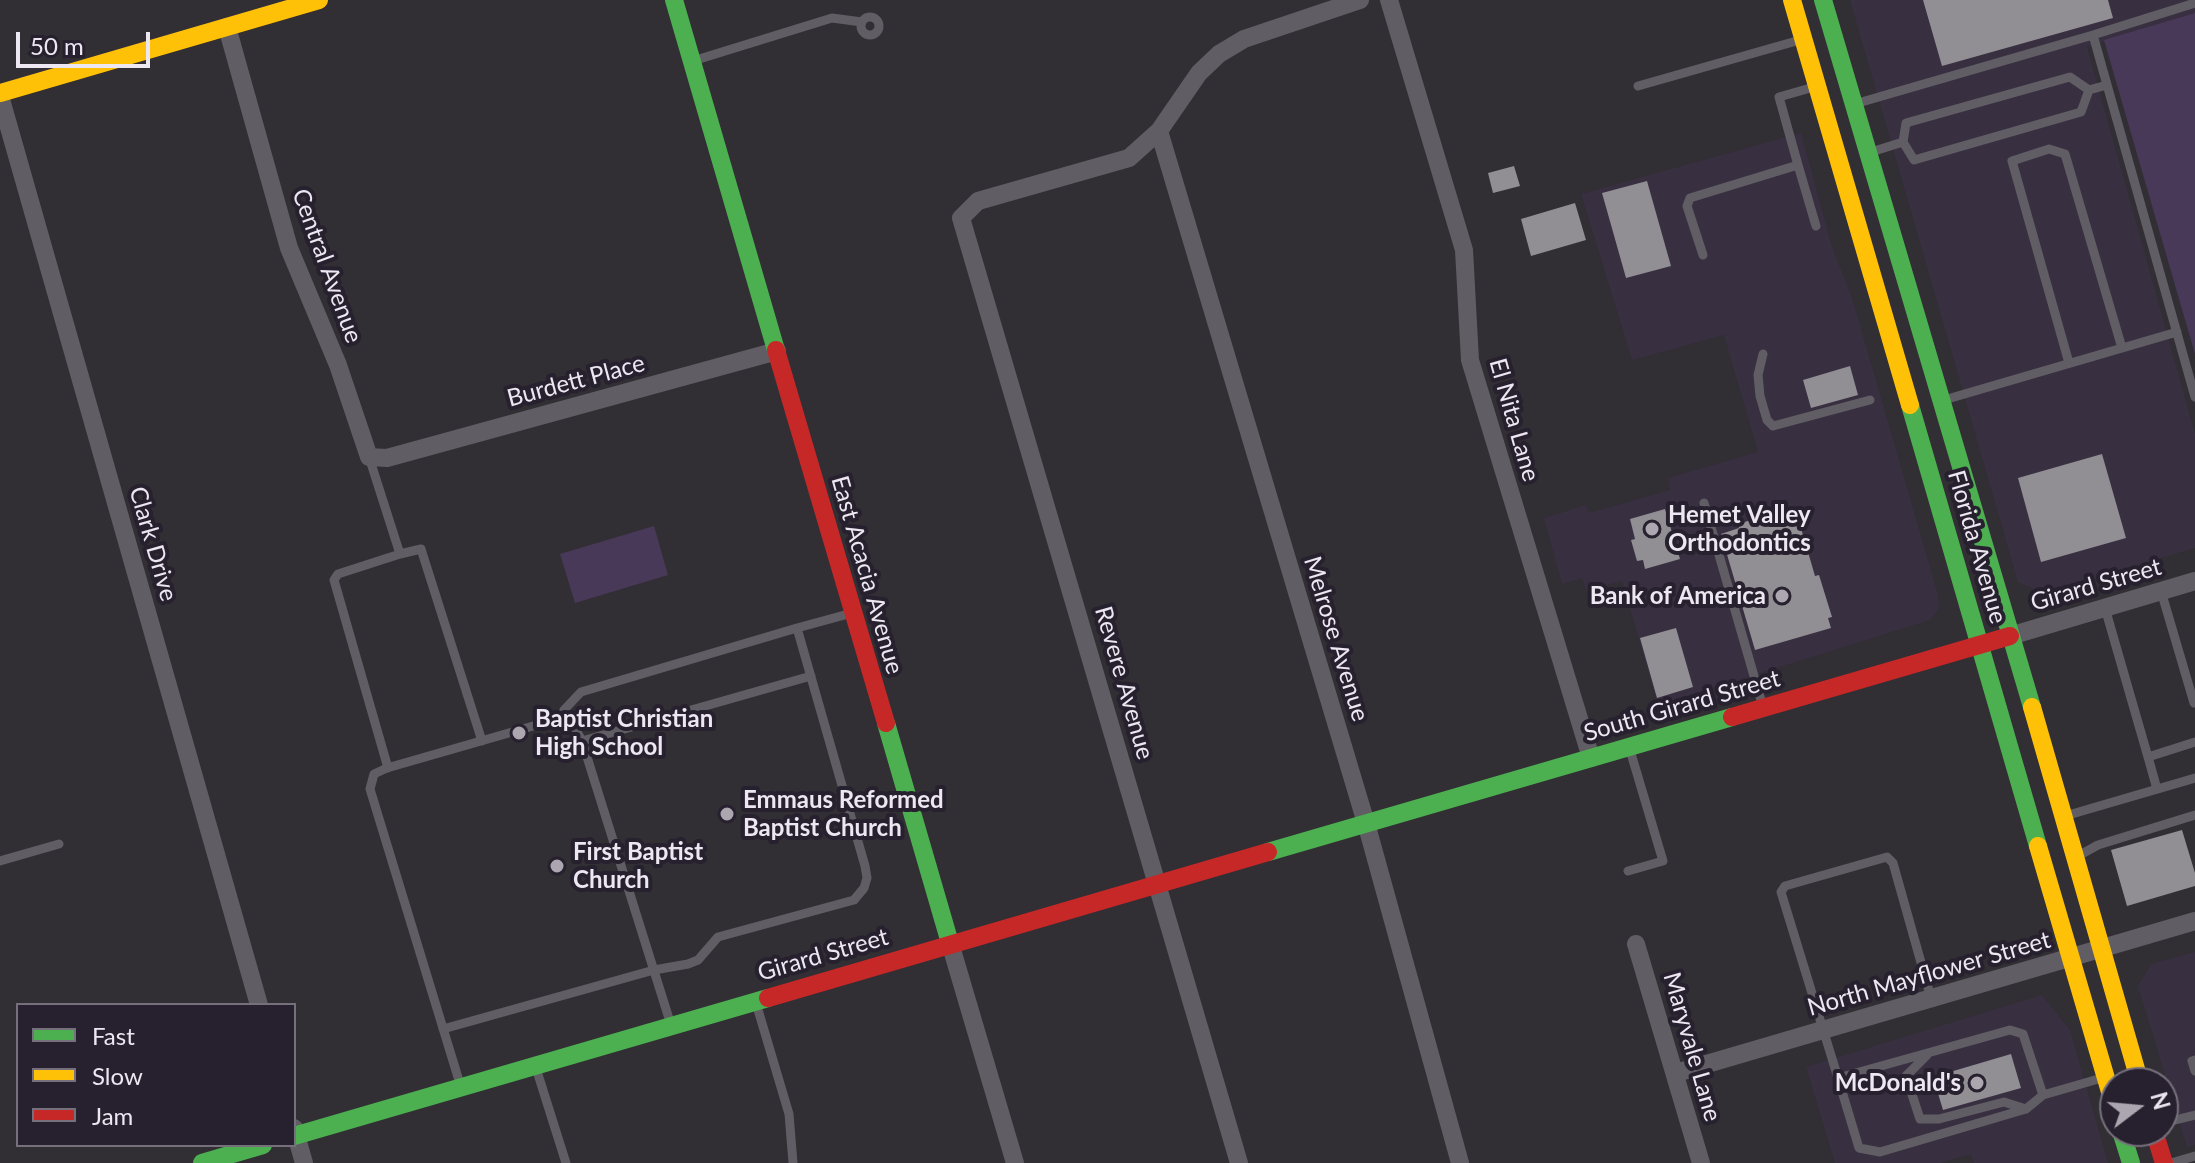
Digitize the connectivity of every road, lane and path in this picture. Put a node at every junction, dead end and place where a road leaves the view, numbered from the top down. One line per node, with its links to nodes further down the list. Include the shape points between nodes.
1 (319, 0): 9 (street)
2 (674, 0): 12 (street, East Acacia Avenue)
3 (1360, 0): 19 (street, via 1244,39 1219,54 1199,73)
4 (1389, 0): 52 (street, El Nita Lane, via 1464,250 1470,360)
5 (1792, 0): 11 (street, Florida Avenue)
6 (1823, 0): 18 (street, Florida Avenue)
7 (2195, 3): 10 (lane)
8 (862, 22): 12 (lane, via 832,18)
9 (227, 27): 17 (street); 33 (street, Central Avenue, via 289,248)
10 (2093, 35): 13 (lane); 18 (lane)
11 (1803, 39): 14 (lane); 15 (street, Florida Avenue)
12 (692, 61): 27 (street, East Acacia Avenue)
13 (2107, 85): 16 (lane); 25 (lane)
14 (1638, 86)
15 (1817, 86): 22 (lane, via 1779,97); 42 (street, Florida Avenue)
16 (2089, 90): 20 (lane, via 2070,77 1906,123); 20 (lane, via 2081,112 1914,160)
17 (0, 95): 72 (street, Clark Drive)
18 (1853, 104): 21 (street, Florida Avenue)
19 (1159, 131): 58 (street, Melrose Avenue); 63 (street, Revere Avenue, via 1129,158 978,201 961,218)
20 (1903, 142): 21 (lane)
21 (1867, 153): 32 (street, Florida Avenue)
22 (1798, 165): 23 (lane); 24 (lane, via 1690,198 1687,206)
23 (1816, 226)
24 (1703, 255)
25 (2177, 332): 26 (lane); 30 (lane)
26 (2122, 348): 29 (lane); 29 (lane, via 2065,154 2049,149 2012,161)
27 (777, 351): 33 (street, Burdett Place); 39 (street, East Acacia Avenue)
28 (1763, 354): 31 (lane, via 1760,396 1773,426)
29 (2069, 363): 32 (lane)
30 (2195, 397)
31 (1870, 400)
32 (1941, 401): 41 (street, Florida Avenue)
33 (378, 458): 35 (lane)
34 (1704, 503): 45 (lane)
35 (400, 554): 47 (lane, via 421,549); 53 (lane, via 338,574 334,580)
36 (2195, 581): 37 (street, Girard Street)
37 (2161, 591): 38 (street, Girard Street); 44 (lane)
38 (2105, 608): 41 (street, Girard Street); 51 (lane)
39 (853, 612): 40 (lane); 65 (street, East Acacia Avenue)
40 (797, 628): 43 (lane); 46 (lane, via 581,692)
41 (2010, 636): 42 (street, South Girard Street); 57 (street, Florida Avenue)
42 (1981, 644): 45 (street, South Girard Street); 68 (street, Florida Avenue)
43 (811, 676): 48 (lane); 69 (lane, via 865,866 864,888 854,900 718,937 698,960)
44 (2194, 703)
45 (1763, 708): 50 (street, South Girard Street)
46 (561, 718): 47 (lane); 48 (lane, via 572,722)
47 (482, 741): 53 (lane)
48 (582, 741): 69 (lane)
49 (2195, 742): 51 (lane)
50 (1629, 747): 52 (street, South Girard Street); 62 (lane, via 1663,861)
51 (2148, 757): 55 (lane)
52 (1591, 758): 58 (street, South Girard Street)
53 (388, 768): 74 (lane, via 374,774 370,789)
54 (2195, 778): 55 (lane)
55 (2157, 789): 57 (lane)
56 (2195, 815): 60 (lane, via 2098,845)
57 (2062, 817): 60 (street, Florida Avenue)
58 (1366, 823): 63 (street, Girard Street); 98 (street, Melrose Avenue)
59 (59, 844): 61 (lane)
60 (2074, 858): 67 (street, Florida Avenue)
61 (0, 861)
62 (1628, 871)
63 (1158, 883): 65 (street, Girard Street); 97 (street, Revere Avenue)
64 (2195, 921): 67 (street, North Mayflower Street)
65 (950, 943): 71 (street, Girard Street); 96 (street, East Acacia Avenue)
66 (1636, 944): 82 (street, Maryvale Lane)
67 (2100, 949): 68 (street, North Mayflower Street); 80 (street, Florida Avenue)
68 (2070, 958): 70 (street, North Mayflower Street); 79 (street, Florida Avenue)
69 (654, 970): 73 (lane); 74 (lane)
70 (1931, 998): 75 (street, North Mayflower Street); 75 (lane, via 1887,857 1785,886 1781,892)
71 (755, 1000): 73 (street, Girard Street); 95 (lane, via 789,1114)
72 (258, 1003)
73 (671, 1025): 78 (street, Girard Street)
74 (443, 1029): 85 (lane)
75 (1824, 1029): 82 (street, North Mayflower Street); 83 (lane)
76 (1930, 1052): 83 (lane); 86 (lane, via 2010,1030 2023,1034); 87 (lane, via 1906,1076 1920,1119 2004,1102)
77 (2195, 1060): 81 (lane)
78 (535, 1065): 85 (street, Girard Street); 94 (lane)
79 (2103, 1067)
80 (2135, 1067)
81 (2195, 1071)
82 (1676, 1073): 99 (street, Maryvale Lane)
83 (1838, 1078): 87 (lane, via 1859,1148 1880,1152)
84 (2099, 1079): 86 (lane)
85 (461, 1087): 88 (street, Girard Street)
86 (2043, 1095): 87 (lane)
87 (2026, 1109)
88 (296, 1133)
89 (296, 1136): 93 (street)
90 (256, 1147): 92 (street)
91 (2195, 1156): 100 (lane)
92 (202, 1163)
93 (304, 1163)
94 (566, 1163)
95 (793, 1163)
96 (1015, 1163)
97 (1239, 1163)
98 (1460, 1163)
99 (1701, 1163)
100 (2171, 1163)

